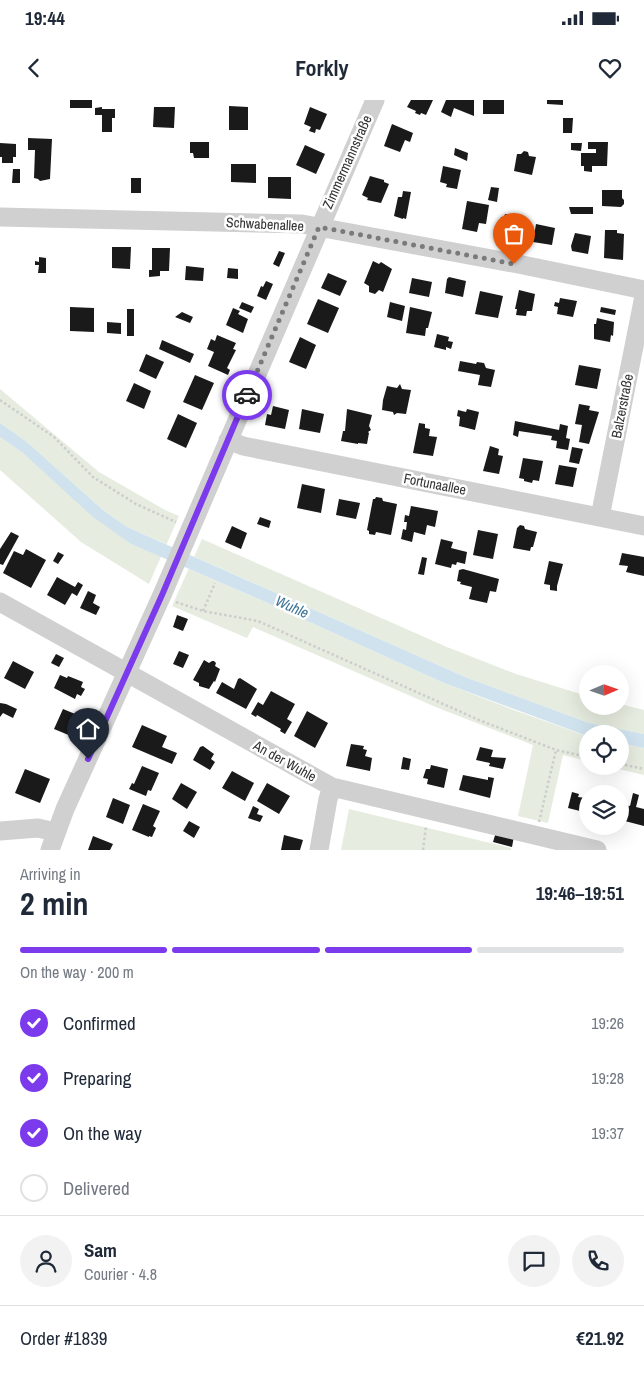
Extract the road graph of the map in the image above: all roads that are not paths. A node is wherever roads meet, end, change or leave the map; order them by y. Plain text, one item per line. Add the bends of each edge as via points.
1 (375, 100) edge
2 (0, 217) edge
3 (319, 227) junction
4 (644, 290) edge
5 (644, 296) edge
6 (228, 440) junction
7 (600, 517) junction
8 (644, 526) edge
9 (0, 602) edge
10 (127, 674) junction
11 (332, 787) junction
12 (0, 832) edge
13 (53, 841) edge
14 (533, 842) edge
15 (319, 850) edge
16 (597, 850) edge

1 - 3 street, Zimmermannstraße
2 - 3 street, Schwabenallee
3 - 4 street, Schwabenallee
3 - 6 street, Zimmermannstraße
5 - 7 street, Balzerstraße
6 - 7 street, Fortunaallee via 244,446
6 - 10 street, Zimmermannstraße via 183,528 169,592
7 - 8 street, Fortunaallee
9 - 10 street, An der Wuhle
10 - 11 street, An der Wuhle
10 - 13 street, Zimmermannstraße
11 - 14 street, An der Wuhle via 428,810
11 - 15 street
12 - 13 street via 38,828
14 - 16 street, An der Wuhle

